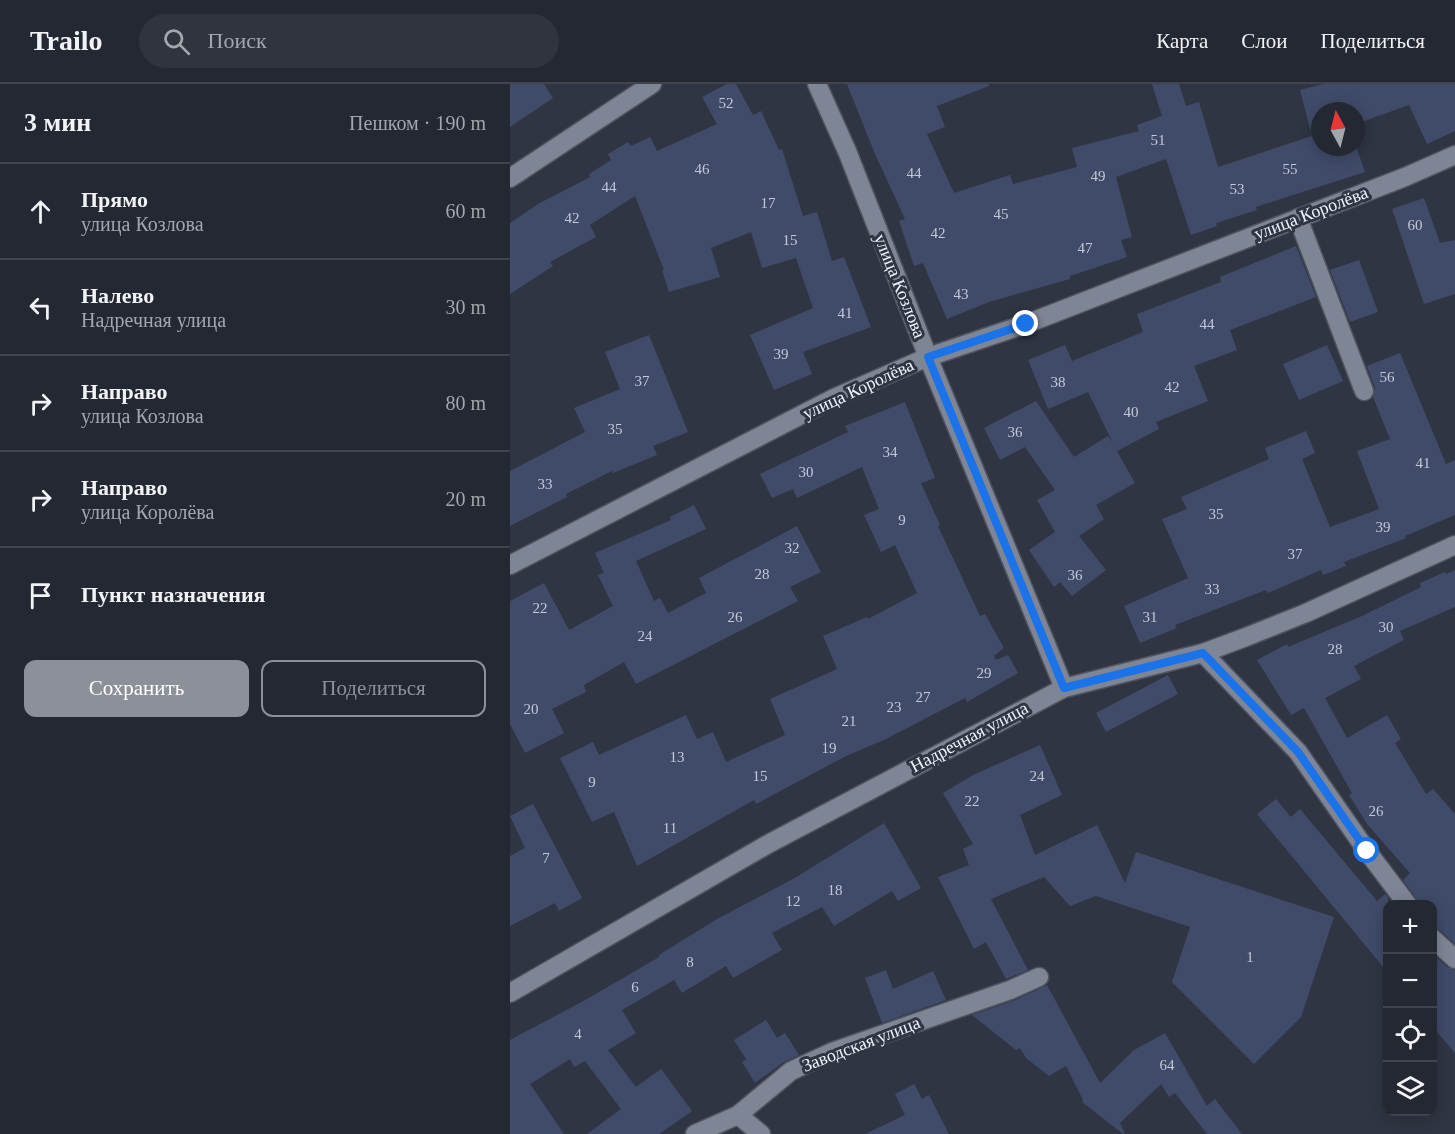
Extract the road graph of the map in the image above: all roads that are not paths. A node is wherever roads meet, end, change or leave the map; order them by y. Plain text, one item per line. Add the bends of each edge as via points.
1 (652, 84) edge
2 (817, 84) edge
3 (1455, 155) edge
4 (510, 178) edge
5 (1298, 218) junction
6 (928, 357) junction
7 (1364, 391) dead end
8 (1455, 545) edge
9 (510, 565) edge
10 (1203, 653) junction
11 (1064, 688) junction
12 (1404, 900) edge
13 (1437, 942) edge
14 (1455, 958) edge
15 (1039, 977) dead end
16 (510, 993) edge
17 (738, 1115) junction
18 (695, 1134) edge
19 (761, 1134) edge

1 - 4 street
2 - 6 street, улица Козлова
3 - 5 street, улица Королёва
5 - 6 street, улица Королёва via 1026,324
5 - 7 street
6 - 9 street, улица Королёва via 834,398
6 - 11 street, улица Козлова
8 - 10 street, Надречная улица via 1306,613
10 - 11 street, Надречная улица
10 - 12 street via 1298,752
11 - 16 street, Надречная улица via 770,843
13 - 14 street
15 - 17 street, Заводская улица via 791,1071
17 - 18 street, Заводская улица
17 - 19 street

